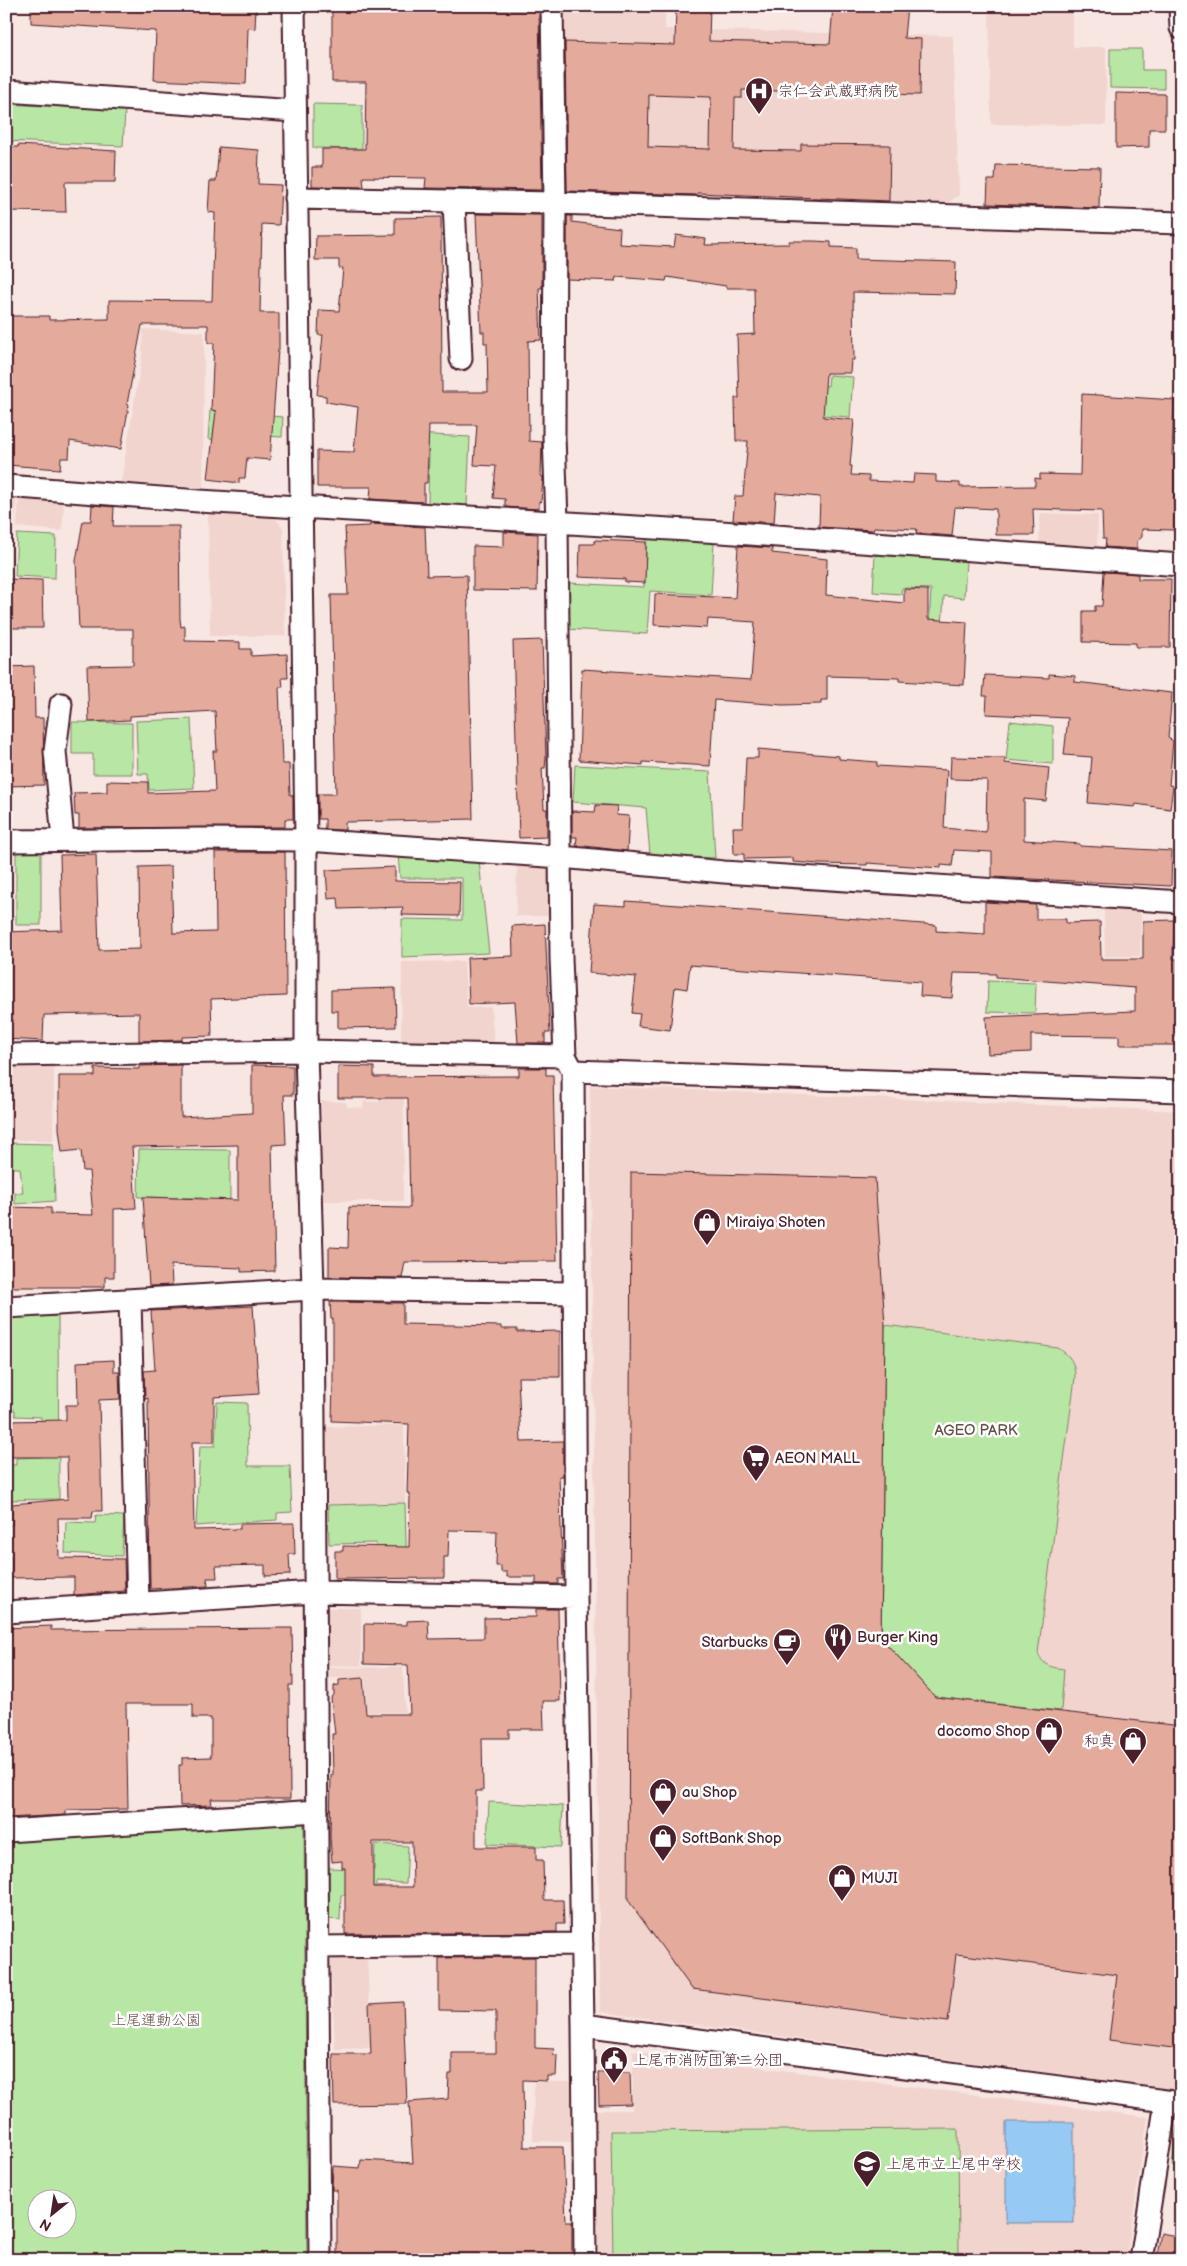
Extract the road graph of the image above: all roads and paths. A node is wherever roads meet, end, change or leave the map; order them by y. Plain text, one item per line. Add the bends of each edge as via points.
1 (294, 6) edge
2 (552, 6) edge
3 (1180, 6) edge
4 (1181, 28) edge
5 (6, 91) edge
6 (295, 111) junction
7 (296, 198) junction
8 (454, 202) junction
9 (555, 203) junction
10 (1181, 223) edge
11 (461, 359) dead end
12 (6, 486) edge
13 (301, 506) junction
14 (557, 521) junction
15 (1181, 565) edge
16 (61, 704) dead end
17 (63, 840) junction
18 (306, 840) junction
19 (6, 841) edge
20 (561, 857) junction
21 (1181, 902) edge
22 (306, 1051) junction
23 (6, 1055) edge
24 (569, 1063) junction
25 (1181, 1091) edge
26 (313, 1289) junction
27 (574, 1293) junction
28 (130, 1300) junction
29 (6, 1307) edge
30 (314, 1592) junction
31 (576, 1598) junction
32 (138, 1604) junction
33 (6, 1612) edge
34 (317, 1811) junction
35 (6, 1831) edge
36 (582, 1944) junction
37 (319, 1947) junction
38 (584, 2025) junction
39 (1173, 2103) edge
40 (320, 2260) edge
41 (585, 2260) edge
42 (1141, 2260) edge

1 - 6 street
2 - 9 street
3 - 4 street
5 - 6 street
6 - 7 street
7 - 8 street
7 - 13 street
8 - 9 street
8 - 11 street
9 - 10 street
9 - 14 street
12 - 13 street
13 - 14 street
13 - 18 street
14 - 15 street
14 - 20 street
16 - 17 street via 55,751
17 - 18 street
17 - 19 street
18 - 20 street
18 - 22 street
20 - 21 street via 724,872
20 - 24 street
22 - 23 street
22 - 24 street
22 - 26 street
24 - 25 street
24 - 27 street
26 - 27 street
26 - 28 street
26 - 30 street
27 - 31 street
28 - 29 street
28 - 32 street
30 - 31 street
30 - 32 street
30 - 34 street
31 - 36 street
32 - 33 street
34 - 35 street
34 - 37 street
36 - 37 street
36 - 38 street
37 - 40 street
38 - 39 street
38 - 41 street
39 - 42 street

